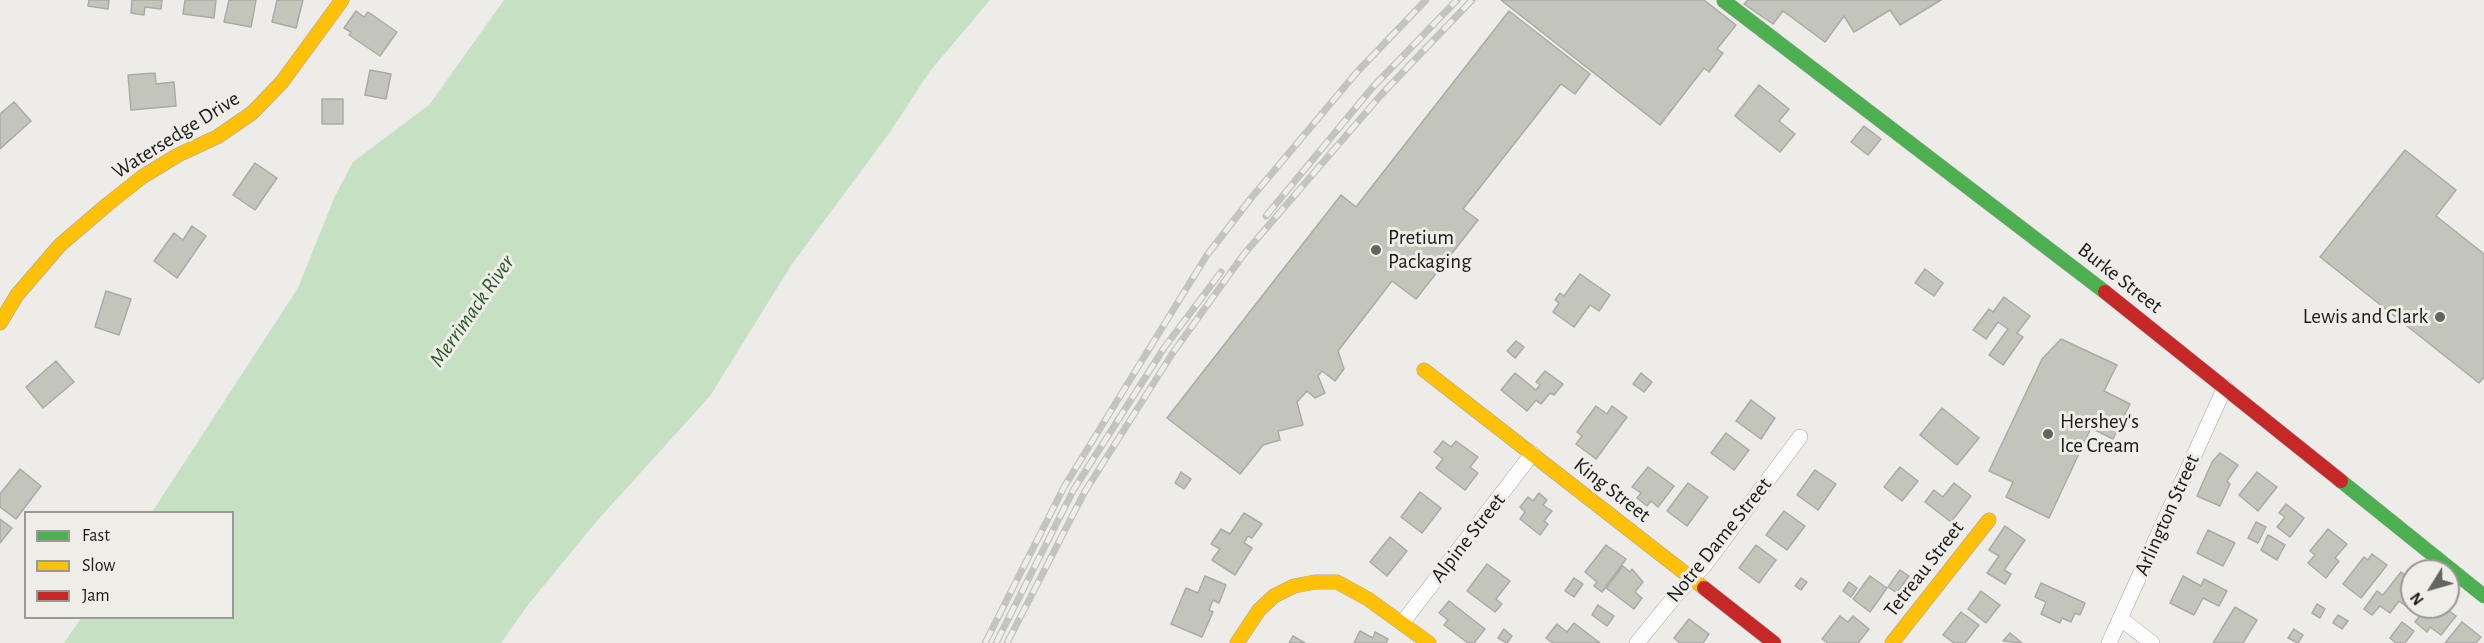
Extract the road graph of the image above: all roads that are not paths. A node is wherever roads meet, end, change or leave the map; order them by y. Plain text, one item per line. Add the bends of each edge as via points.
1 (342, 0) edge
2 (1724, 1) edge
3 (0, 323) edge
4 (1424, 370) dead end
5 (2225, 387) junction
6 (1800, 437) dead end
7 (1532, 454) junction
8 (1989, 520) dead end
9 (1691, 579) junction
10 (2484, 596) edge
11 (2120, 618) junction
12 (1403, 622) junction
13 (1237, 643) edge
14 (1429, 643) edge
15 (1637, 643) edge
16 (1774, 643) edge
17 (1892, 643) edge
18 (2109, 643) edge
19 (2152, 643) edge

1 - 3 street, Watersedge Drive via 282,82 252,113 217,137 142,177 108,204 60,245 17,295
2 - 5 street, Burke Street
4 - 7 street, King Street
5 - 10 street, Burke Street
5 - 11 street, Arlington Street
6 - 9 street, Notre Dame Street
7 - 9 street, King Street
7 - 12 street, Alpine Street
8 - 17 street, Tetreau Street
9 - 15 street, Notre Dame Street
9 - 16 street, King Street
11 - 18 street, Arlington Street
11 - 19 street
12 - 13 street via 1337,582 1294,586 1258,610
12 - 14 street

